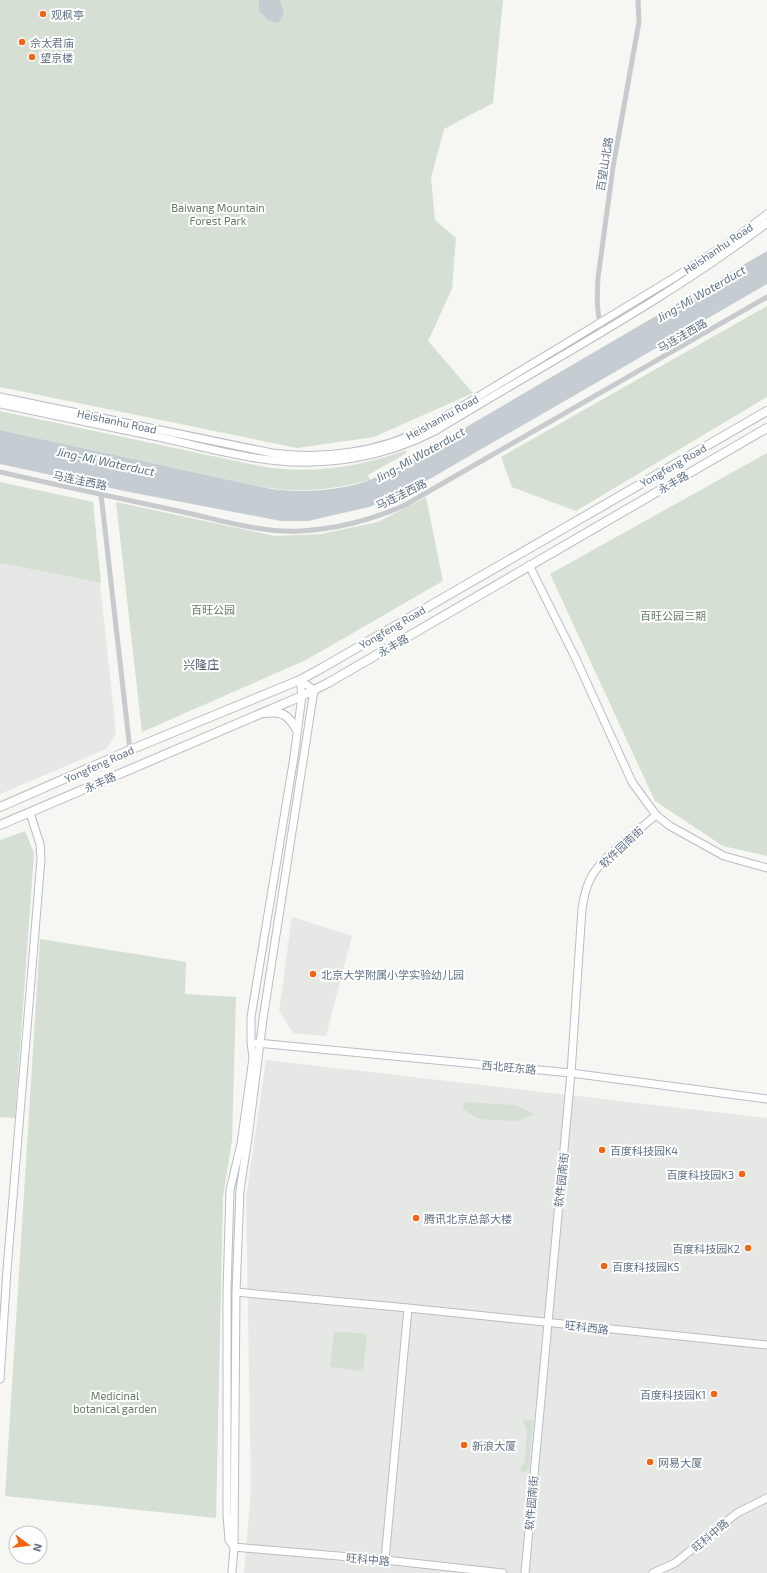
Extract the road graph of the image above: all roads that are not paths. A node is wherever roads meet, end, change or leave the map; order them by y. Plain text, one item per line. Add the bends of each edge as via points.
1 (638, 0) edge
2 (767, 214) edge
3 (767, 223) edge
4 (767, 298) edge
5 (600, 323) junction
6 (603, 332) junction
7 (0, 397) edge
8 (0, 404) edge
9 (767, 413) edge
10 (749, 421) junction
11 (767, 428) edge
12 (756, 434) junction
13 (0, 472) edge
14 (101, 494) junction
15 (529, 565) junction
16 (300, 680) junction
17 (314, 690) junction
18 (302, 696) junction
19 (258, 713) junction
20 (297, 730) junction
21 (130, 750) junction
22 (0, 807) edge
23 (30, 813) junction
24 (656, 815) junction
25 (0, 825) edge
26 (767, 868) edge
27 (251, 1042) junction
28 (260, 1044) junction
29 (571, 1073) junction
30 (767, 1099) edge
31 (4, 1270) edge
32 (236, 1292) junction
33 (408, 1308) junction
34 (547, 1322) junction
35 (767, 1345) edge
36 (0, 1379) edge
37 (767, 1498) edge
38 (234, 1547) junction
39 (385, 1560) junction
40 (232, 1573) edge
41 (502, 1573) edge
42 (525, 1573) edge
43 (653, 1573) edge

1 - 5 street, 百望山北路 via 639,22 613,167 598,278
2 - 5 street, Heishanhu Road via 710,255
3 - 6 street, Heishanhu Road via 717,259
4 - 14 street, 马连洼西路 via 405,505 370,519 323,529 276,531
5 - 6 street, 百望山北路
5 - 7 street, Heishanhu Road via 420,431 388,444 337,454 303,456 256,451
6 - 8 street, Heishanhu Road via 423,437 374,454 337,461 292,462 262,459
9 - 10 main road, Yongfeng Road
10 - 12 main road via 755,426
10 - 16 main road, Yongfeng Road
11 - 12 main road, 永丰路
12 - 15 main road, 永丰路
13 - 14 street, 马连洼西路
14 - 21 street
15 - 17 main road, 永丰路
15 - 24 street via 576,659 632,782
16 - 17 street
16 - 18 street
16 - 21 main road, Yongfeng Road
17 - 18 main road, 永丰路
17 - 28 street
18 - 19 main road, 永丰路
18 - 20 street
19 - 20 main road via 282,713 291,719
19 - 23 main road, 永丰路
20 - 27 street via 252,1017
21 - 22 main road, Yongfeng Road
23 - 25 main road, 永丰路
23 - 31 street via 40,844 41,859
24 - 26 street via 670,826 724,856
24 - 29 street, 软件园南街 via 604,862 593,874 585,892
27 - 28 street, 西北旺东路
27 - 38 street via 253,1058 241,1144 230,1190 227,1291 227,1516 229,1540
28 - 29 street, 西北旺东路
28 - 32 street via 240,1190
29 - 30 street, 西北旺东路
29 - 34 street, 软件园南街
31 - 36 street
32 - 33 street, 旺科西路
32 - 38 street
33 - 34 street, 旺科西路
33 - 39 street
34 - 35 street, 旺科西路
34 - 42 street, 软件园南街
37 - 43 street, 旺科中路 via 737,1513 675,1563
38 - 39 street, 旺科中路
38 - 40 street
39 - 41 street, 旺科中路

